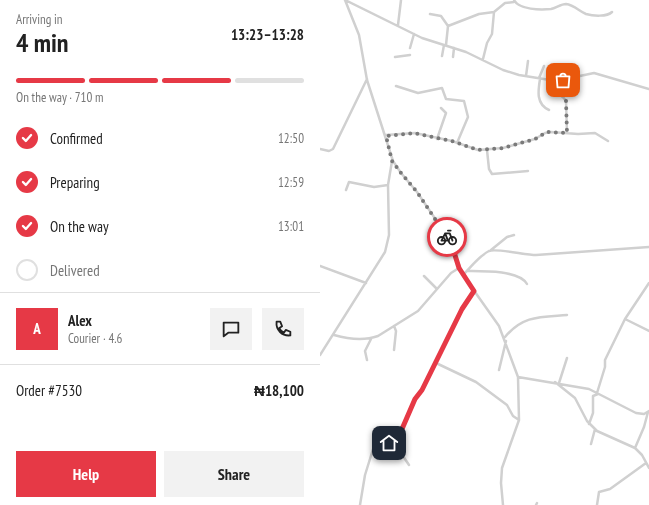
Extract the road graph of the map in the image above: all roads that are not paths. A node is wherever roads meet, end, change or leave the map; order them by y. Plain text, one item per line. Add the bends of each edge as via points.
1 (345, 0) edge
2 (401, 0) edge
3 (514, 1) edge
4 (505, 2) edge
5 (494, 12) junction
6 (612, 12) dead end
7 (430, 14) dead end
8 (398, 25) junction
9 (448, 26) junction
10 (414, 34) junction
11 (445, 45) junction
12 (410, 48) dead end
13 (454, 48) junction
14 (410, 55) dead end
15 (442, 56) dead end
16 (395, 57) dead end
17 (453, 58) dead end
18 (483, 59) junction
19 (528, 61) dead end
20 (544, 66) dead end
21 (526, 76) junction
22 (367, 79) junction
23 (540, 79) junction
24 (556, 81) junction
25 (396, 86) dead end
26 (649, 89) edge
27 (440, 108) dead end
28 (550, 110) dead end
29 (567, 133) junction
30 (386, 136) junction
31 (437, 139) junction
32 (608, 141) dead end
33 (457, 143) junction
34 (320, 149) edge
35 (486, 150) junction
36 (392, 161) junction
37 (528, 171) dead end
38 (388, 185) junction
39 (346, 190) dead end
40 (514, 235) dead end
41 (649, 247) edge
42 (490, 251) junction
43 (473, 265) junction
44 (320, 266) edge
45 (459, 268) junction
46 (466, 271) junction
47 (480, 271) junction
48 (463, 274) junction
49 (424, 276) dead end
50 (366, 283) junction
51 (649, 283) edge
52 (527, 284) dead end
53 (437, 289) junction
54 (474, 291) junction
55 (567, 315) dead end
56 (625, 319) junction
57 (394, 326) junction
58 (649, 331) edge
59 (334, 335) junction
60 (505, 337) junction
61 (371, 338) junction
62 (506, 341) junction
63 (394, 350) dead end
64 (320, 355) edge
65 (567, 358) dead end
66 (367, 360) dead end
67 (436, 363) junction
68 (499, 370) dead end
69 (518, 377) junction
70 (555, 382) junction
71 (559, 382) junction
72 (598, 393) junction
73 (649, 411) edge
74 (644, 414) junction
75 (519, 420) junction
76 (647, 420) junction
77 (590, 424) junction
78 (595, 429) junction
79 (393, 441) junction
80 (591, 444) dead end
81 (635, 448) junction
82 (646, 463) junction
83 (410, 465) dead end
84 (649, 468) edge
85 (361, 504) edge
86 (503, 505) edge
87 (597, 505) edge

1 - 8 street
1 - 22 street via 359,35
2 - 8 street
3 - 4 street
3 - 6 street via 525,8 552,9 564,4 587,14 606,16
4 - 5 street
5 - 9 street via 479,14
5 - 18 street via 492,34
7 - 9 street via 442,16
8 - 10 street
9 - 11 street
10 - 11 street
10 - 12 street
11 - 13 street
11 - 15 street
13 - 17 street
13 - 18 street
14 - 16 street
18 - 21 street via 507,71
19 - 21 street
20 - 23 street
21 - 23 street
22 - 30 street
22 - 34 street via 333,149
23 - 24 street
23 - 28 street via 540,100 544,107
24 - 26 street via 594,73
24 - 29 street via 559,92 566,101
25 - 33 street via 418,93 442,88 446,99 464,101 468,117
27 - 31 street via 446,113
29 - 32 street via 594,133
29 - 35 street via 547,132 531,140
30 - 31 street via 408,132
30 - 36 street
31 - 33 street
33 - 35 street via 474,150
35 - 37 street via 492,174
36 - 38 street
36 - 45 street via 449,239
38 - 39 street via 374,187 349,182
38 - 50 street via 387,244 385,252
40 - 42 street via 507,237
41 - 42 street via 536,255
42 - 43 street
43 - 46 street
43 - 47 street
44 - 50 street
45 - 48 street
45 - 53 street
46 - 47 street
46 - 48 street
47 - 52 street via 508,274 524,279
48 - 54 street
49 - 53 street
50 - 59 street
51 - 56 street
53 - 57 street via 418,311
54 - 60 street via 500,326
54 - 67 street via 462,309
55 - 60 street via 522,321
56 - 58 street
56 - 72 street via 605,360
57 - 61 street
57 - 63 street
59 - 61 street
59 - 64 street
60 - 62 street
61 - 66 street via 365,350
62 - 68 street
62 - 69 street
65 - 71 street
67 - 75 street via 476,382 506,405
67 - 79 street via 415,399 402,429
69 - 70 street
69 - 75 street
70 - 71 street
70 - 77 street via 575,398
71 - 72 street
72 - 74 street
72 - 77 street via 593,396 594,412
73 - 74 street
73 - 76 street
74 - 76 street
75 - 86 street via 502,468
76 - 81 street
77 - 78 street
78 - 80 street
78 - 81 street
79 - 83 street
79 - 85 street via 377,444 373,448 365,475
81 - 82 street via 642,454
82 - 84 street
82 - 87 street via 610,490 599,492

